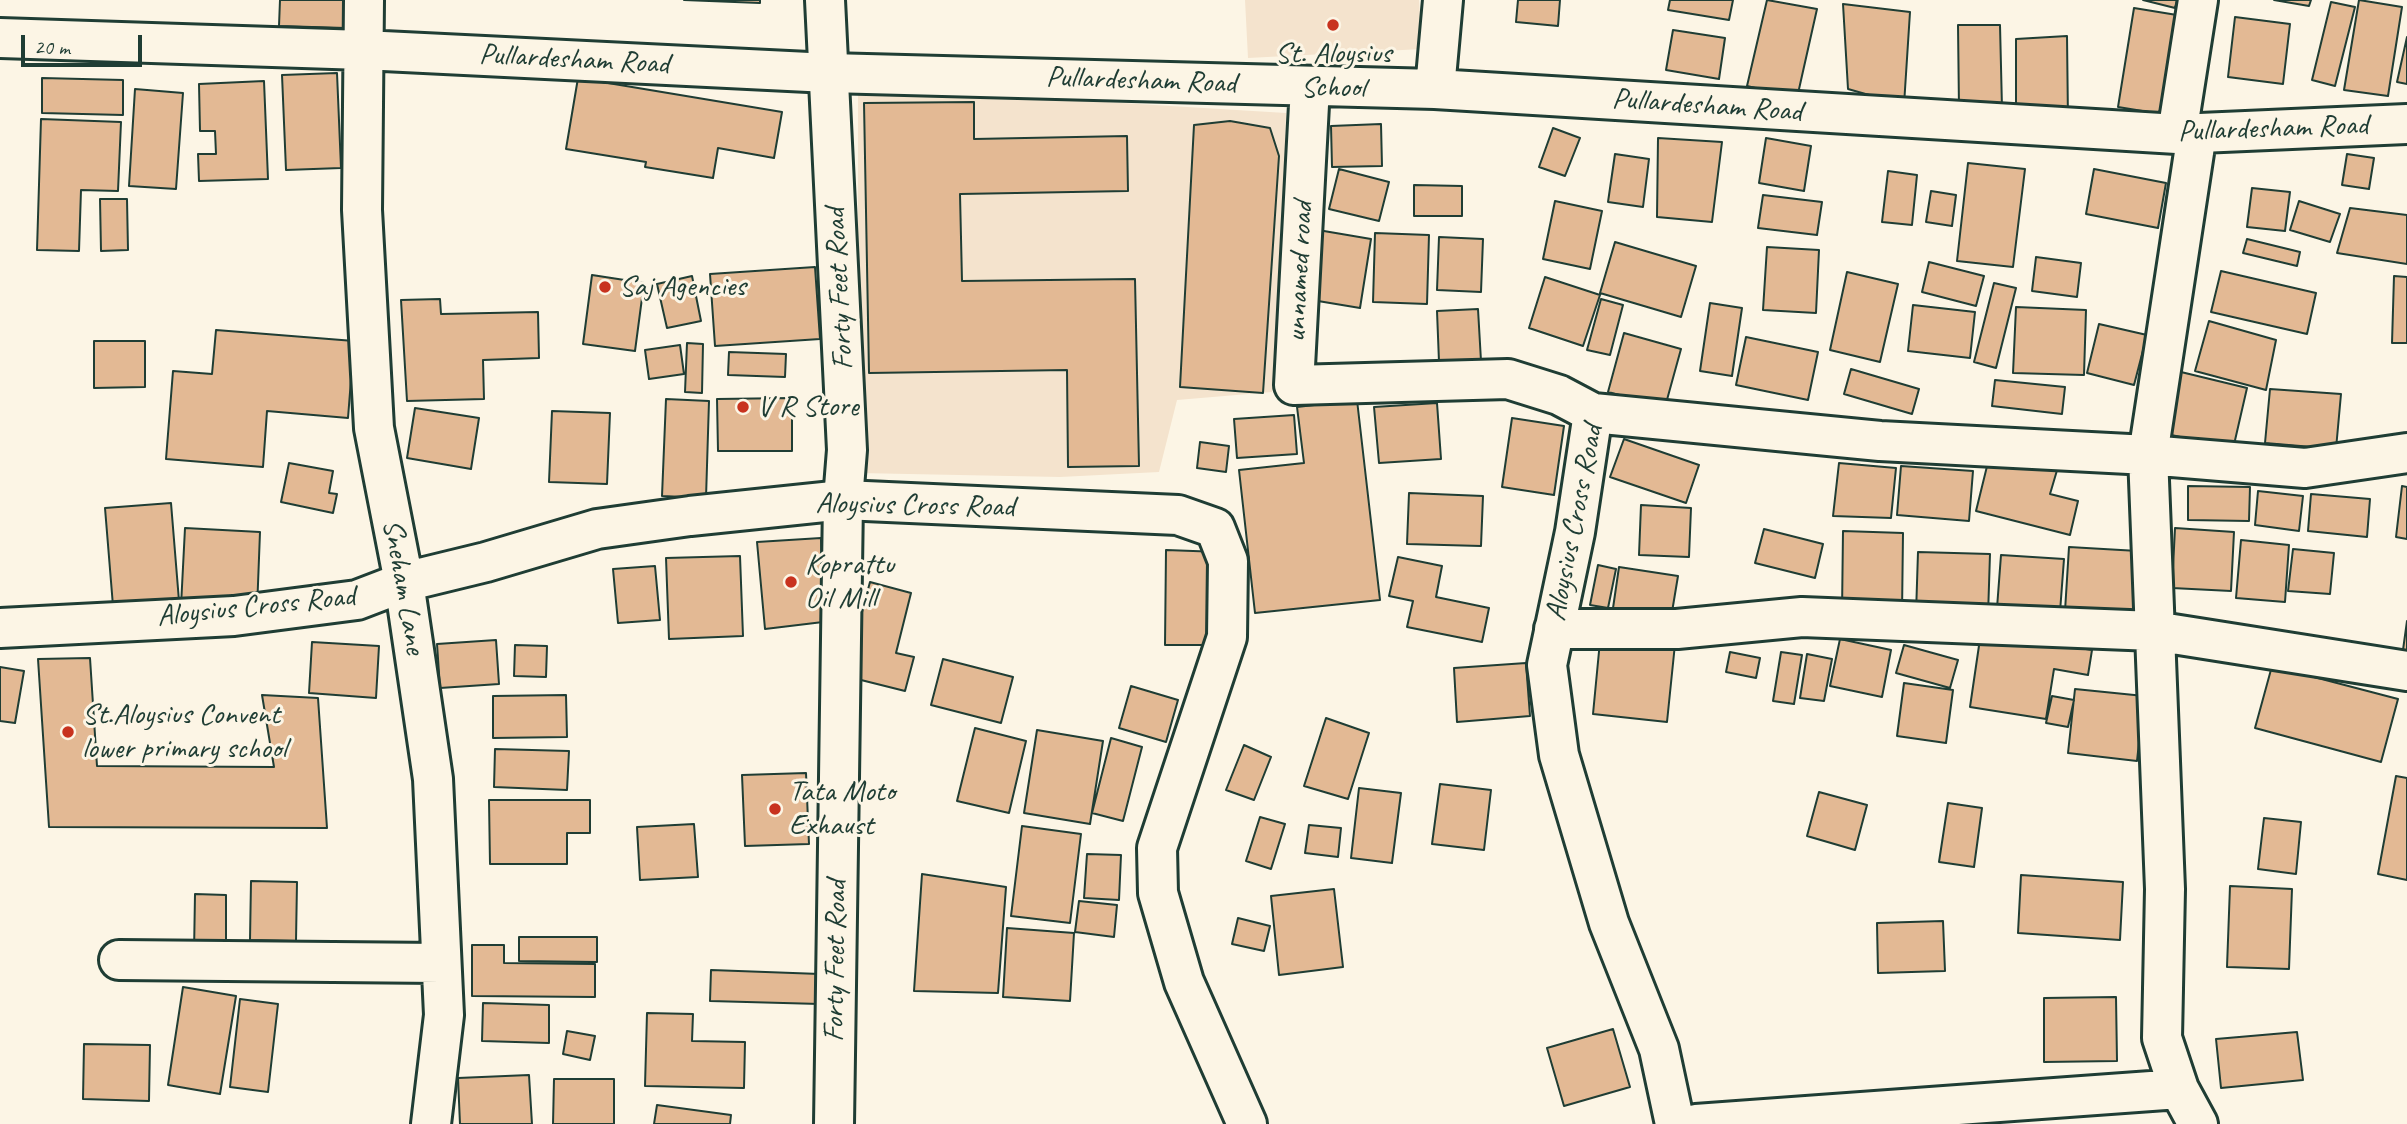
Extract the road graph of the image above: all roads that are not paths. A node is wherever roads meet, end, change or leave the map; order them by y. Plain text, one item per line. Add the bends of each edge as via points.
1 (364, 0) edge
2 (825, 0) edge
3 (1443, 0) edge
4 (2198, 0) edge
5 (0, 38) edge
6 (363, 50) junction
7 (829, 73) junction
8 (1310, 86) junction
9 (1436, 89) junction
10 (2407, 124) edge
11 (2187, 133) junction
12 (1593, 413) junction
13 (2407, 453) edge
14 (2148, 455) junction
15 (843, 500) junction
16 (404, 582) junction
17 (0, 628) edge
18 (1554, 629) junction
19 (2154, 631) junction
20 (2407, 671) edge
21 (119, 960) dead end
22 (440, 963) junction
23 (2179, 1089) junction
24 (431, 1124) edge
25 (834, 1124) edge
26 (1247, 1124) edge
27 (1675, 1124) edge
28 (1696, 1124) edge
29 (2198, 1124) edge

1 - 6 street, Sneham Lane
2 - 7 street, Forty Feet Road
3 - 9 street
4 - 11 street
5 - 6 street, Pullardesham Road
6 - 7 street, Pullardesham Road
6 - 16 street, Sneham Lane via 362,210 374,428
7 - 8 street, Pullardesham Road
7 - 15 street, Forty Feet Road via 848,450
8 - 9 street, Pullardesham Road
8 - 12 street, unnamed road via 1294,385 1508,379 1559,395
9 - 11 street, Pullardesham Road
10 - 11 street, Pullardesham Road
11 - 14 street
12 - 14 street, Aloysius Cross Road via 1880,441
12 - 18 street, Aloysius Cross Road
13 - 14 street, Aloysius Cross Road via 2305,468
14 - 19 street
15 - 16 street, Aloysius Cross Road via 597,529
15 - 25 street, Forty Feet Road
15 - 26 street, Aloysius Cross Road via 1178,515 1214,528 1228,561 1227,637 1157,848 1158,893 1184,982
16 - 17 street, Aloysius Cross Road via 357,600 234,616
16 - 22 street, Sneham Lane via 433,779
18 - 19 street via 1677,629 1801,617
18 - 27 street, Aloysius Cross Road via 1547,665 1559,755 1609,923 1659,1049
19 - 20 street
19 - 23 street via 2165,889 2162,1038
21 - 22 street
22 - 24 street, Sneham Lane via 444,1015
23 - 28 street
23 - 29 street

